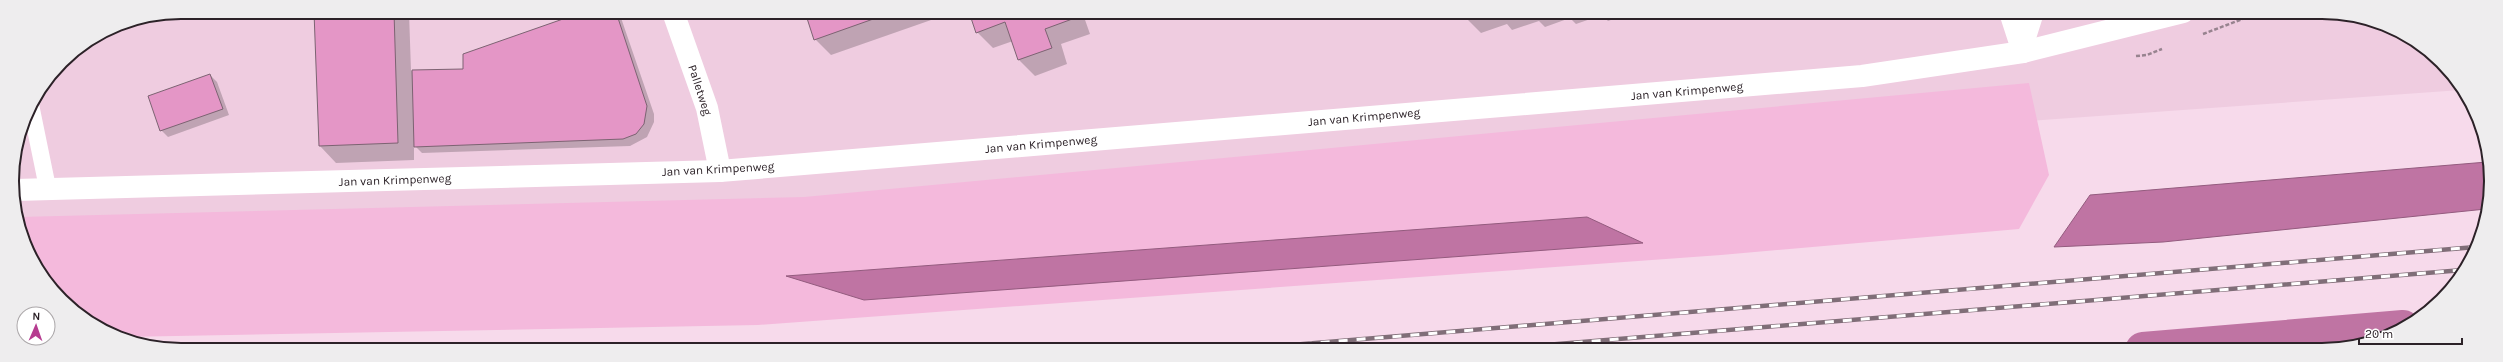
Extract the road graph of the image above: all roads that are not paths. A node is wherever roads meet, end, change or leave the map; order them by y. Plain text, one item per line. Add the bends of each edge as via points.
1 (675, 19) edge
2 (2012, 19) edge
3 (2033, 19) edge
4 (2155, 19) edge
5 (2023, 52) junction
6 (33, 116) edge
7 (720, 171) junction
8 (19, 190) edge
9 (48, 190) junction

1 - 7 street, Palletweg via 707,108
2 - 5 street
3 - 5 lane
4 - 5 street, Jan van Krimpenweg
5 - 7 street, Jan van Krimpenweg via 1862,76
6 - 9 lane
7 - 9 street, Jan van Krimpenweg
8 - 9 street, Jan van Krimpenweg

